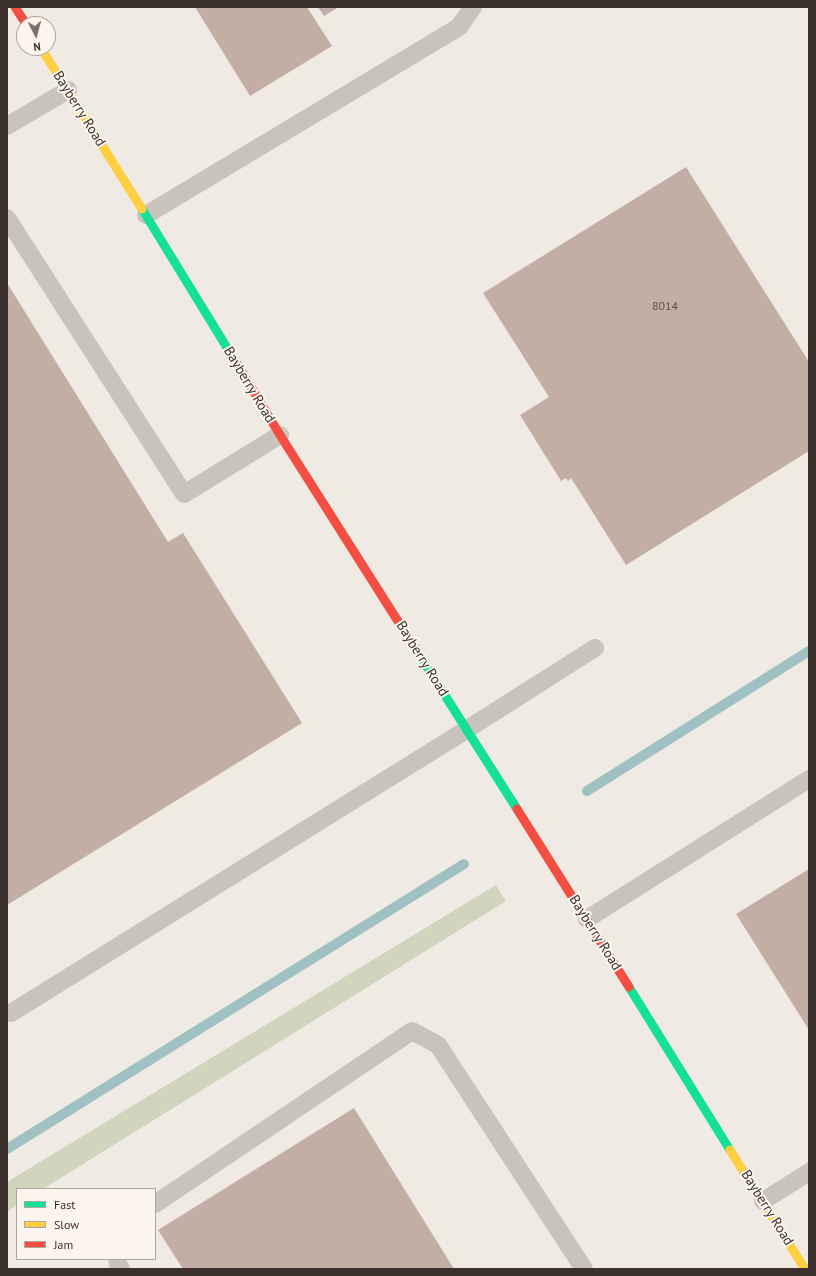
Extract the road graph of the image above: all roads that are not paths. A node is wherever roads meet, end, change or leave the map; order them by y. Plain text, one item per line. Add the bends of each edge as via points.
1 (15, 7) edge
2 (473, 7) edge
3 (21, 16) edge
4 (46, 56) edge
5 (68, 90) junction
6 (7, 126) edge
7 (146, 215) junction
8 (7, 218) edge
9 (280, 435) junction
10 (595, 648) dead end
11 (466, 730) junction
12 (809, 779) edge
13 (587, 920) junction
14 (11, 1013) dead end
15 (809, 1172) edge
16 (763, 1201) junction
17 (156, 1203) edge
18 (584, 1269) edge
19 (805, 1269) edge

1 - 3 street
2 - 7 lane via 459,27
4 - 5 street, Bayberry Road
5 - 6 lane
5 - 7 street, Bayberry Road
7 - 9 street, Bayberry Road
8 - 9 lane via 184,494
9 - 11 street, Bayberry Road
10 - 11 lane
11 - 13 street, Bayberry Road
11 - 14 lane
12 - 13 lane
13 - 16 street, Bayberry Road
15 - 16 lane
16 - 19 street, Bayberry Road
17 - 18 lane via 412,1031 438,1045

